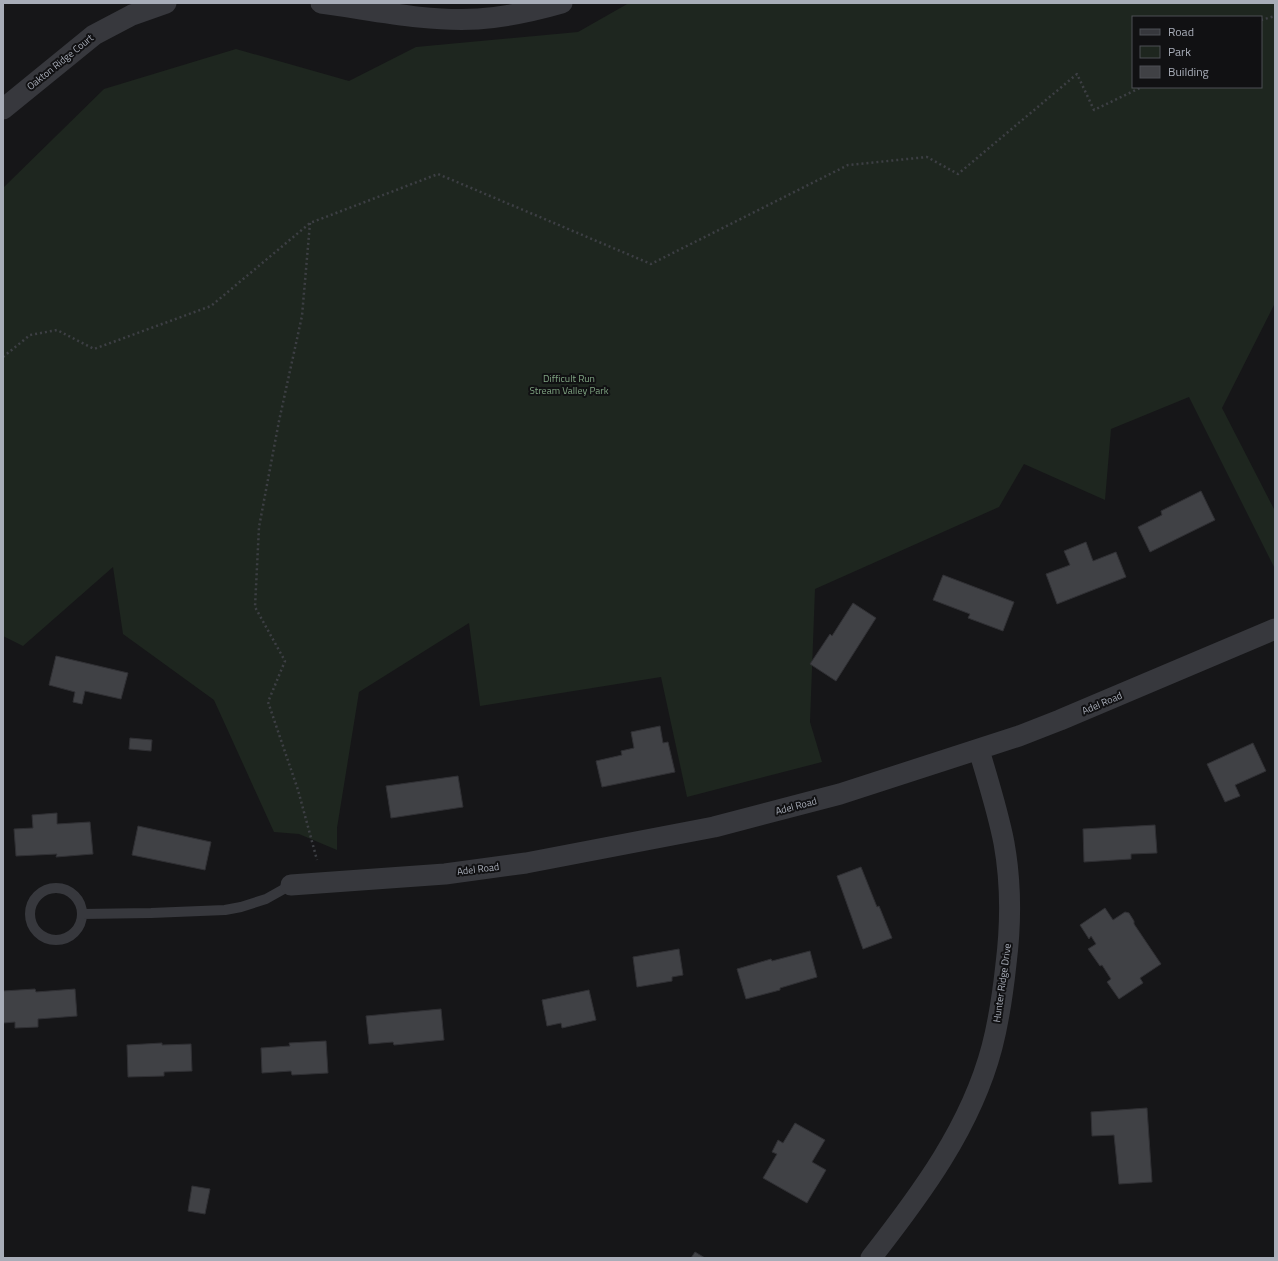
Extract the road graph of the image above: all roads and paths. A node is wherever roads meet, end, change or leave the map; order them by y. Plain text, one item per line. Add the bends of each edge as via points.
1 (166, 3) edge
2 (321, 3) edge
3 (562, 3) edge
4 (1275, 16) edge
5 (1262, 20) edge
6 (1140, 88) edge
7 (3, 109) edge
8 (310, 223) junction
9 (3, 356) edge
10 (1275, 629) edge
11 (979, 750) junction
12 (324, 883) junction
13 (291, 885) joint
14 (82, 914) junction
15 (880, 1255) edge

1 - 7 street, Oakton Ridge Court via 132,15 94,35
2 - 3 street via 424,18 478,19 525,13
4 - 5 path
6 - 8 path via 1094,110 1076,74 958,174 927,157 848,165 651,264 438,174
8 - 9 path via 211,306 94,349 57,330 30,335
8 - 12 path via 302,316 259,527 255,607 285,661 268,702 298,790
10 - 11 street, Adel Road via 1060,720
11 - 12 street, Adel Road via 840,794 714,827 526,863 445,874
11 - 15 street, Hunter Ridge Drive via 1004,844 1009,887 1008,943 1002,1000 992,1048 977,1092 952,1143
12 - 13 street, Adel Road
13 - 14 lane via 266,899 226,910
14 - 14 lane via 79,902 70,893 58,888 45,890 35,898 30,909 34,928 51,940 64,940 74,933 81,923

